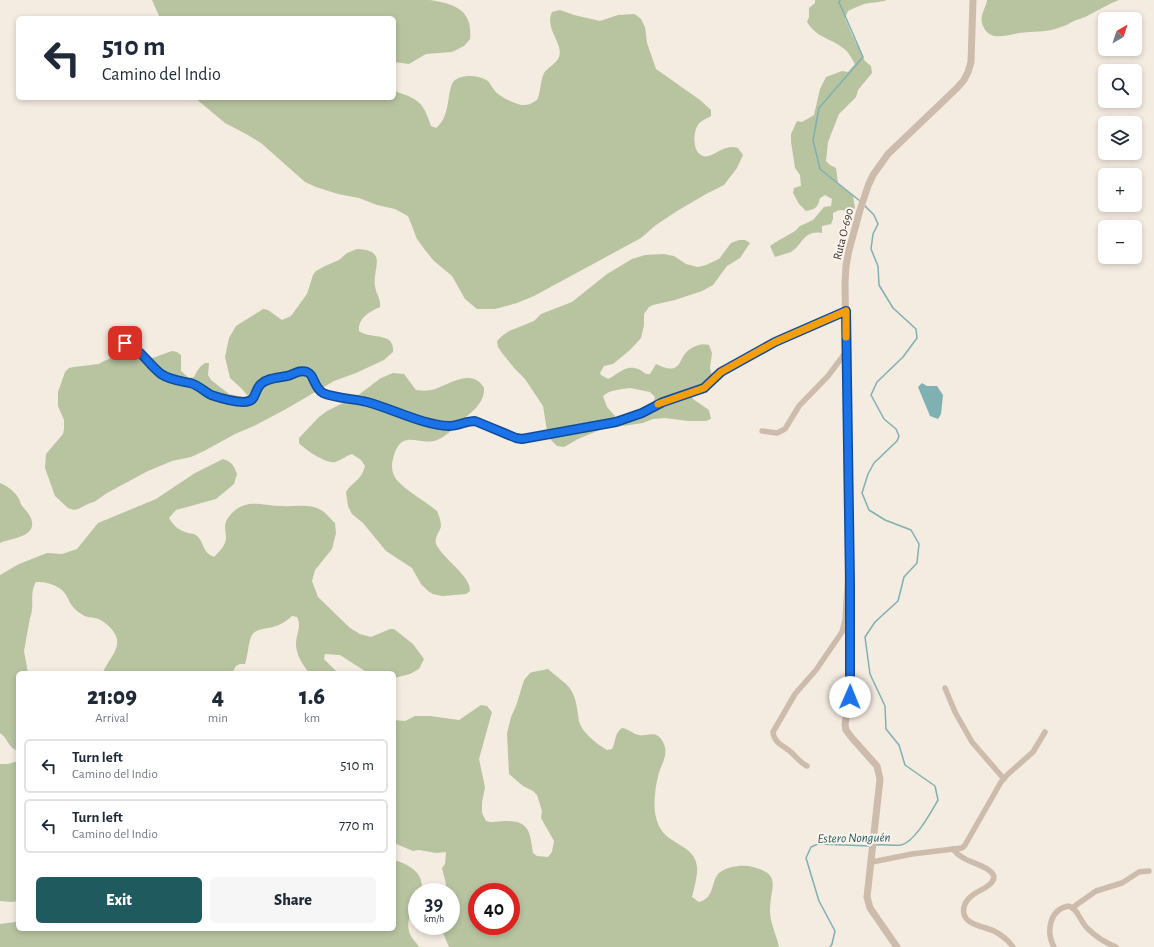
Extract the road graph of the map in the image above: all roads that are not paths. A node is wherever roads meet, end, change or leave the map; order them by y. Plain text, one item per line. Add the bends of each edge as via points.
1 (973, 0) edge
2 (846, 311) junction
3 (125, 343) dead end
4 (846, 352) junction
5 (762, 431) dead end
6 (850, 564) junction
7 (945, 688) dead end
8 (1045, 732) dead end
9 (807, 766) dead end
10 (1004, 779) junction
11 (953, 850) junction
12 (872, 862) junction
13 (1149, 871) dead end
14 (1072, 908) junction
15 (897, 947) edge
16 (1013, 947) edge
17 (1054, 947) edge
18 (1116, 947) edge

1 - 2 street, Ruta O-690 via 971,62 964,80 888,154 873,175 864,197 847,261
2 - 3 street via 775,342 721,372 704,388 663,402 642,413 616,422 527,439 516,438 475,421 455,426 438,425 366,402 324,393 317,388 307,372 297,372 262,383 250,401 235,402 211,394 191,383 166,377 136,348
2 - 4 street, Ruta O-690
4 - 5 street via 828,376 799,406 785,429 777,433
4 - 6 street, Ruta O-690
6 - 9 street via 846,577 846,613 842,632 816,670 795,694 773,732 774,739
6 - 12 street, Ruta O-690 via 850,697 845,725 846,730 879,771
7 - 10 street via 972,742
8 - 10 street via 1033,752
10 - 11 street via 965,845
11 - 12 street via 919,853
11 - 16 street via 961,858 987,869 994,876 992,883 967,901 965,916 972,923 999,934
12 - 15 street, Ruta O-690 via 868,902
13 - 14 street via 1139,872 1122,883 1096,891
14 - 17 street via 1062,908 1053,917 1050,931
14 - 18 street via 1090,932

